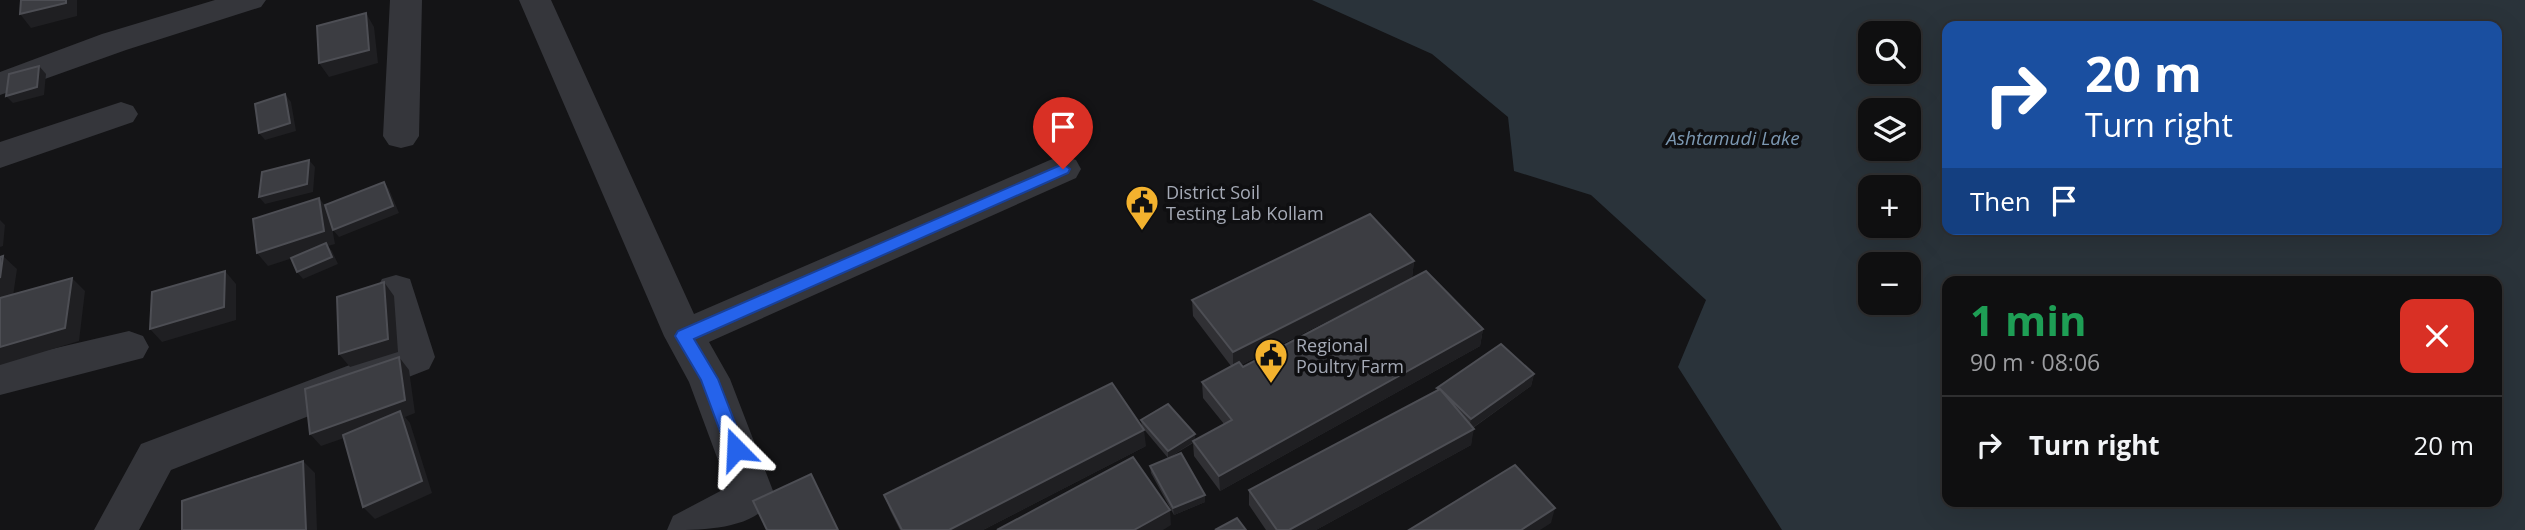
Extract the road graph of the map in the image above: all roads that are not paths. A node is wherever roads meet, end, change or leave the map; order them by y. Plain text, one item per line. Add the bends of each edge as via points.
1 (250, 0) edge
2 (406, 0) edge
3 (535, 0) edge
4 (0, 84) edge
5 (121, 114) dead end
6 (401, 136) dead end
7 (0, 155) edge
8 (1063, 169) dead end
9 (397, 290) dead end
10 (684, 336) junction
11 (129, 347) dead end
12 (0, 377) edge
13 (116, 530) edge
14 (690, 530) edge

1 - 4 street via 114,42
2 - 6 street
3 - 10 street
5 - 7 street
8 - 10 street
9 - 13 street via 415,357 156,457
10 - 14 street via 709,379 753,496
11 - 12 street

